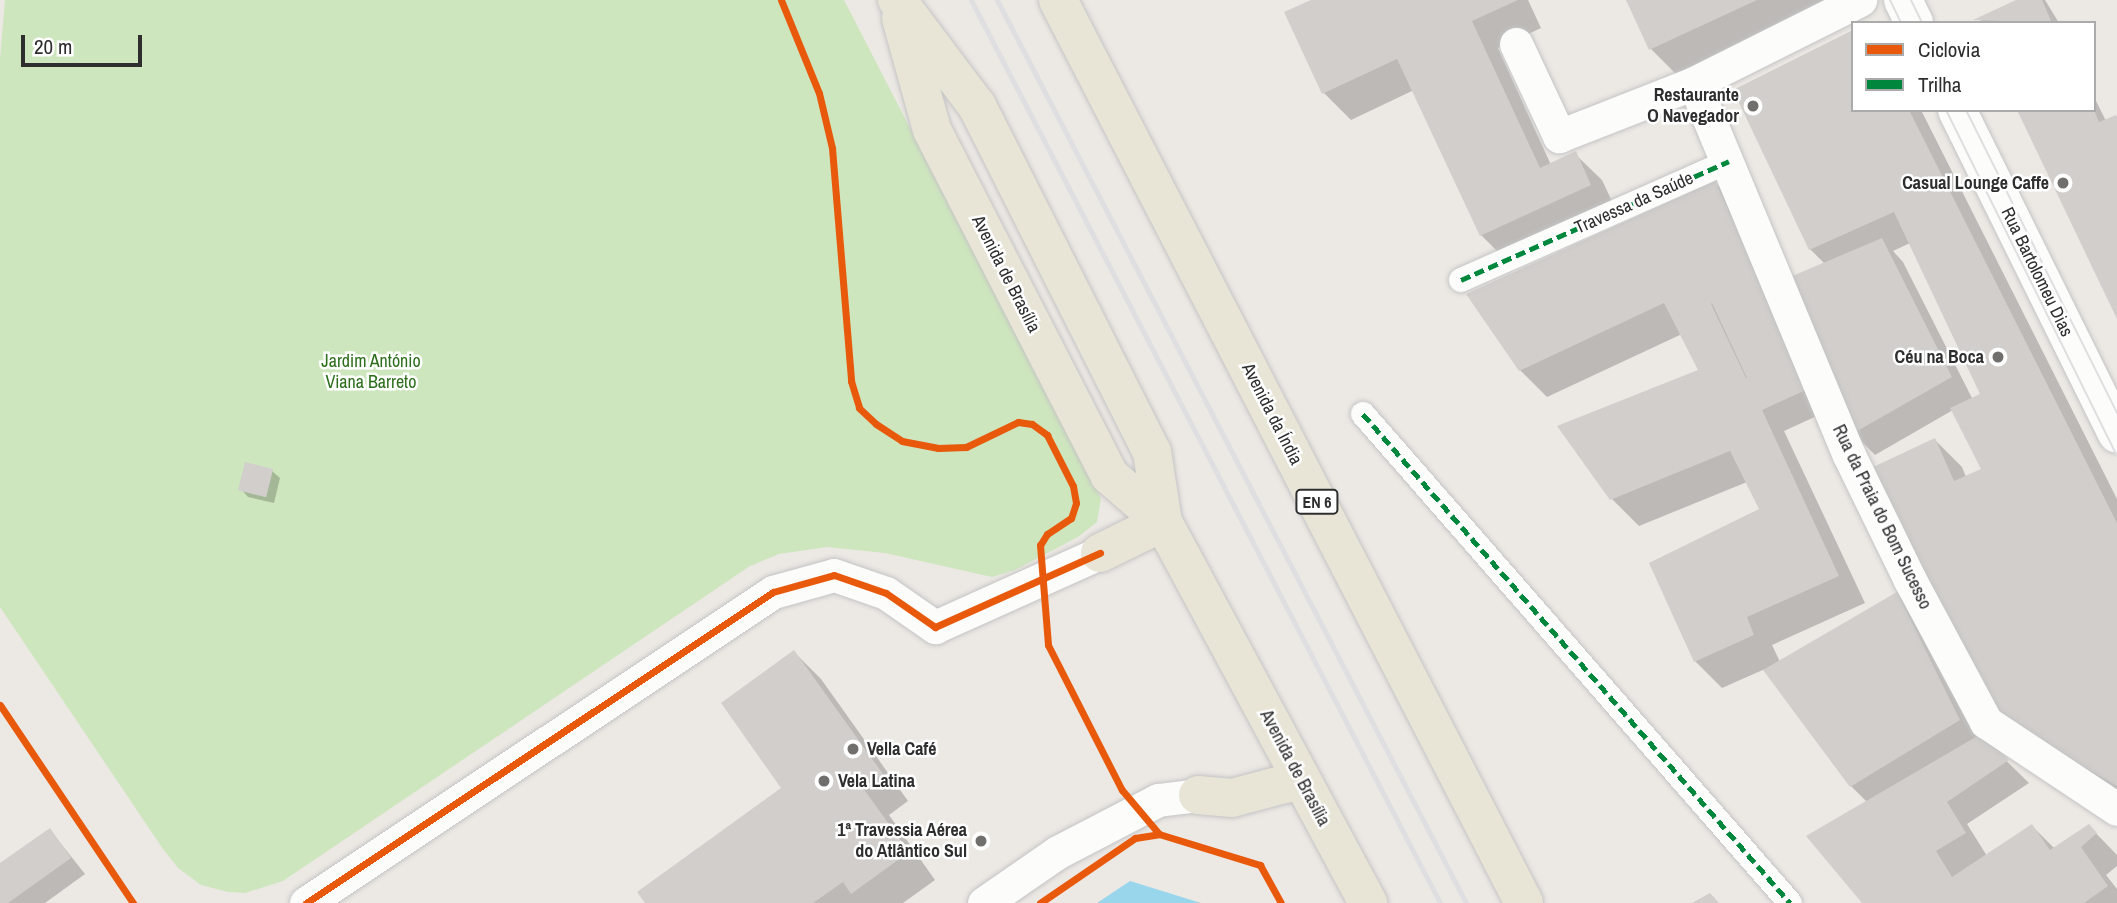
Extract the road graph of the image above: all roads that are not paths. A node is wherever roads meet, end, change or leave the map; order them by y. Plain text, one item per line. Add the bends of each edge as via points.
1 (896, 0) edge
2 (1058, 0) edge
3 (1860, 0) edge
4 (1903, 0) edge
5 (1913, 21) edge
6 (1516, 44) dead end
7 (1693, 83) junction
8 (1958, 112) edge
9 (1728, 162) junction
10 (1461, 280) dead end
11 (1363, 414) dead end
12 (2117, 434) edge
13 (1163, 522) junction
14 (1100, 553) joint
15 (1300, 780) junction
16 (1198, 795) joint
17 (2117, 809) edge
18 (306, 903) edge
19 (984, 903) edge
20 (1368, 903) edge
21 (1524, 903) edge
22 (1790, 903) edge

1 - 13 main road, Avenida de Brasília via 977,106 1152,452
1 - 13 main road, Avenida de Brasília via 932,130 1109,475
2 - 21 main road, Avenida da Índia / EN 6
3 - 7 street
4 - 5 street
6 - 7 street via 1559,135
7 - 9 street
8 - 12 street, Rua Bartolomeu Dias
9 - 10 street, Travessa da Saúde
9 - 17 street, Rua da Praia do Bom Sucesso via 1849,455 1986,722
11 - 22 street
13 - 14 main road
13 - 15 main road, Avenida de Brasília
14 - 18 street via 935,627 886,593 834,575 773,593
15 - 16 main road via 1232,798
15 - 20 main road, Avenida de Brasília
16 - 19 street via 1158,800 1058,852

